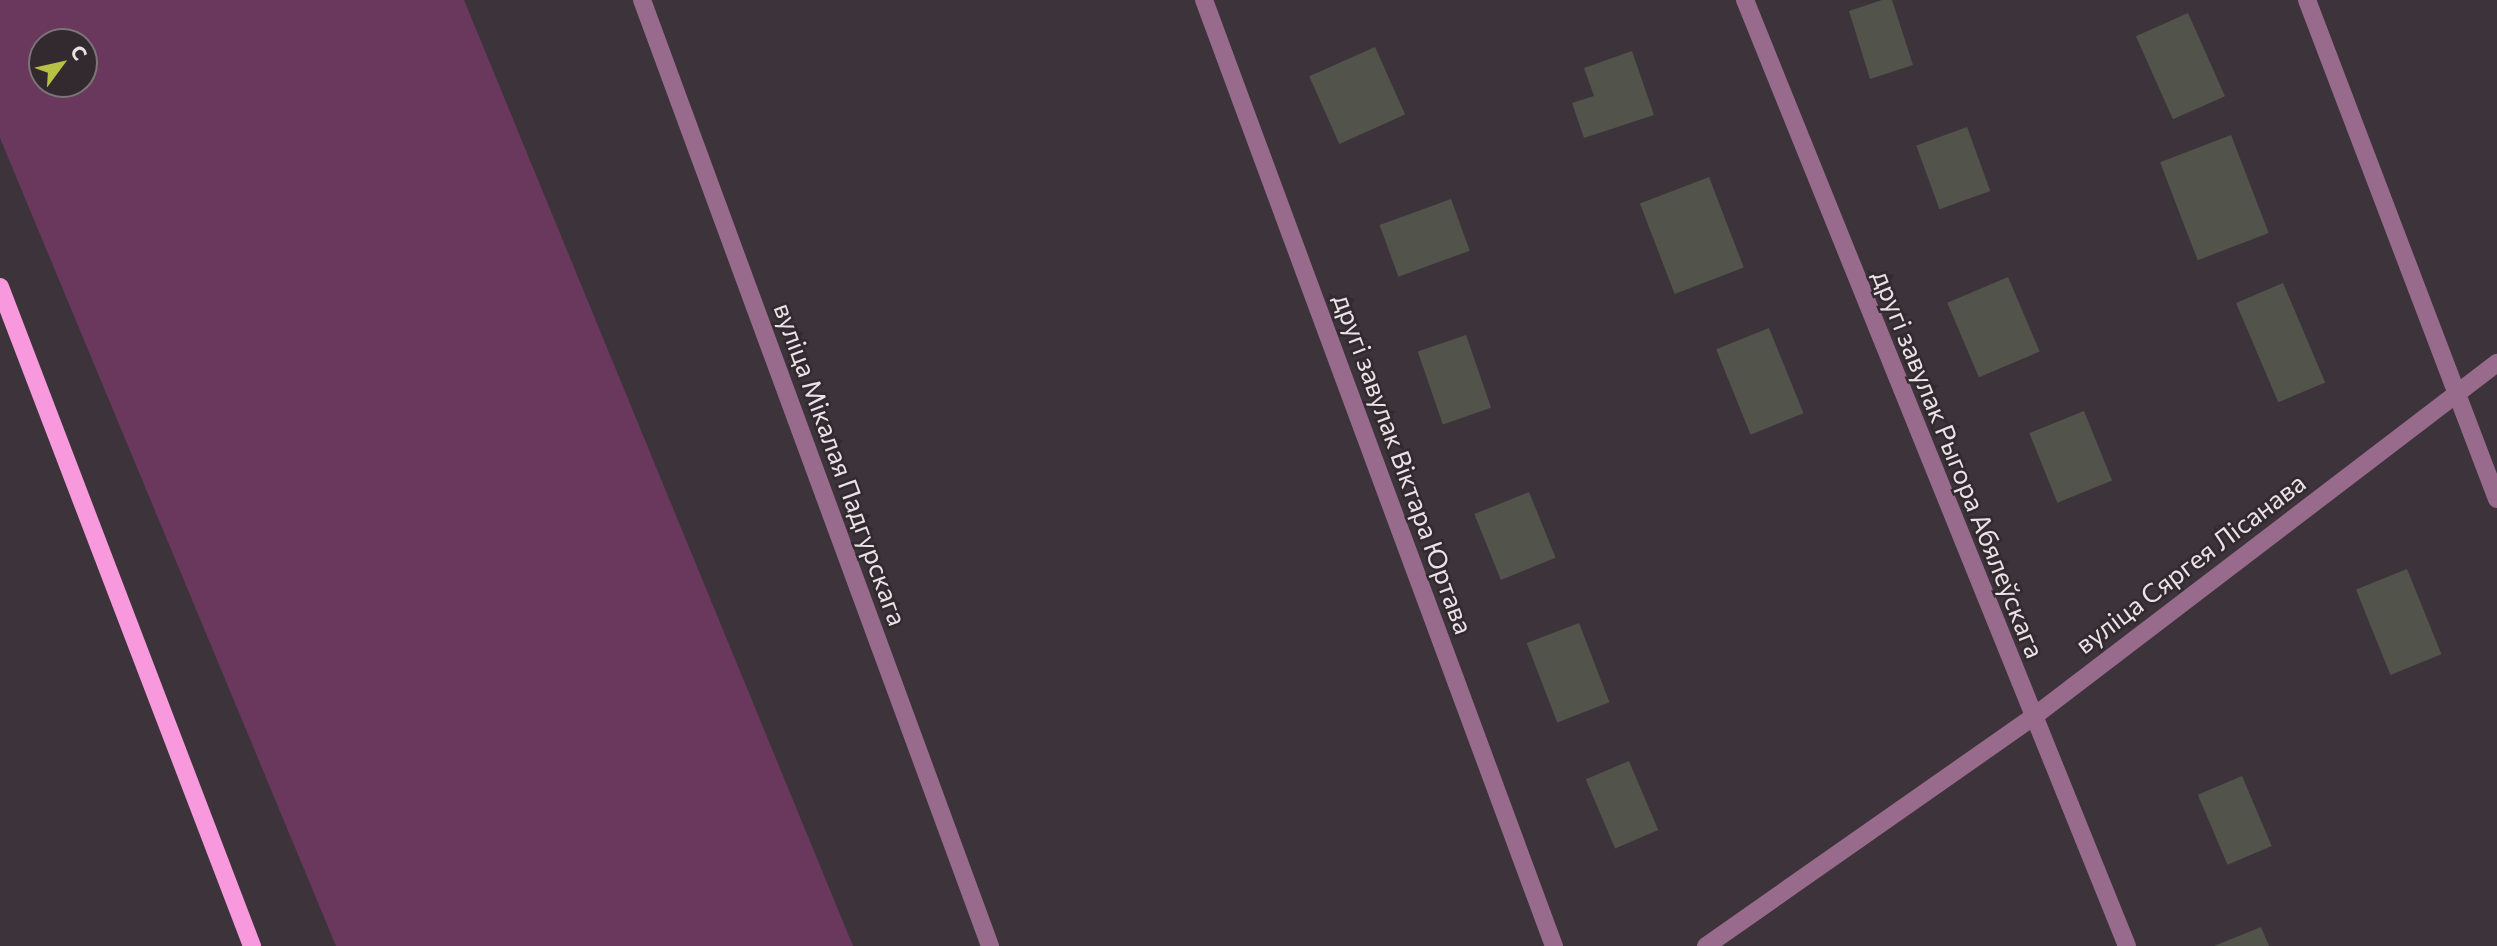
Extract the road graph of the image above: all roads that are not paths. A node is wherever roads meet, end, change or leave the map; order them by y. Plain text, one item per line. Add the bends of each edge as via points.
1 (642, 0) edge
2 (1204, 0) edge
3 (1745, 0) edge
4 (2307, 0) edge
5 (0, 287) edge
6 (2497, 363) edge
7 (2457, 392) junction
8 (2497, 499) edge
9 (2033, 717) junction
10 (252, 946) edge
11 (990, 946) edge
12 (1554, 946) edge
13 (1706, 946) edge
14 (2127, 946) edge

1 - 11 street, вуліца Мікалая Падгурскага
2 - 12 street, другі завулак Віктара Юртава
3 - 9 street, другі завулак Рыгора Абялеўскага
4 - 7 street
5 - 10 main road
6 - 7 street, вуліца Сяргея Лісанава
7 - 8 street
7 - 9 street, вуліца Сяргея Лісанава
9 - 13 street, вуліца Сяргея Лісанава
9 - 14 street, другі завулак Рыгора Абялеўскага

